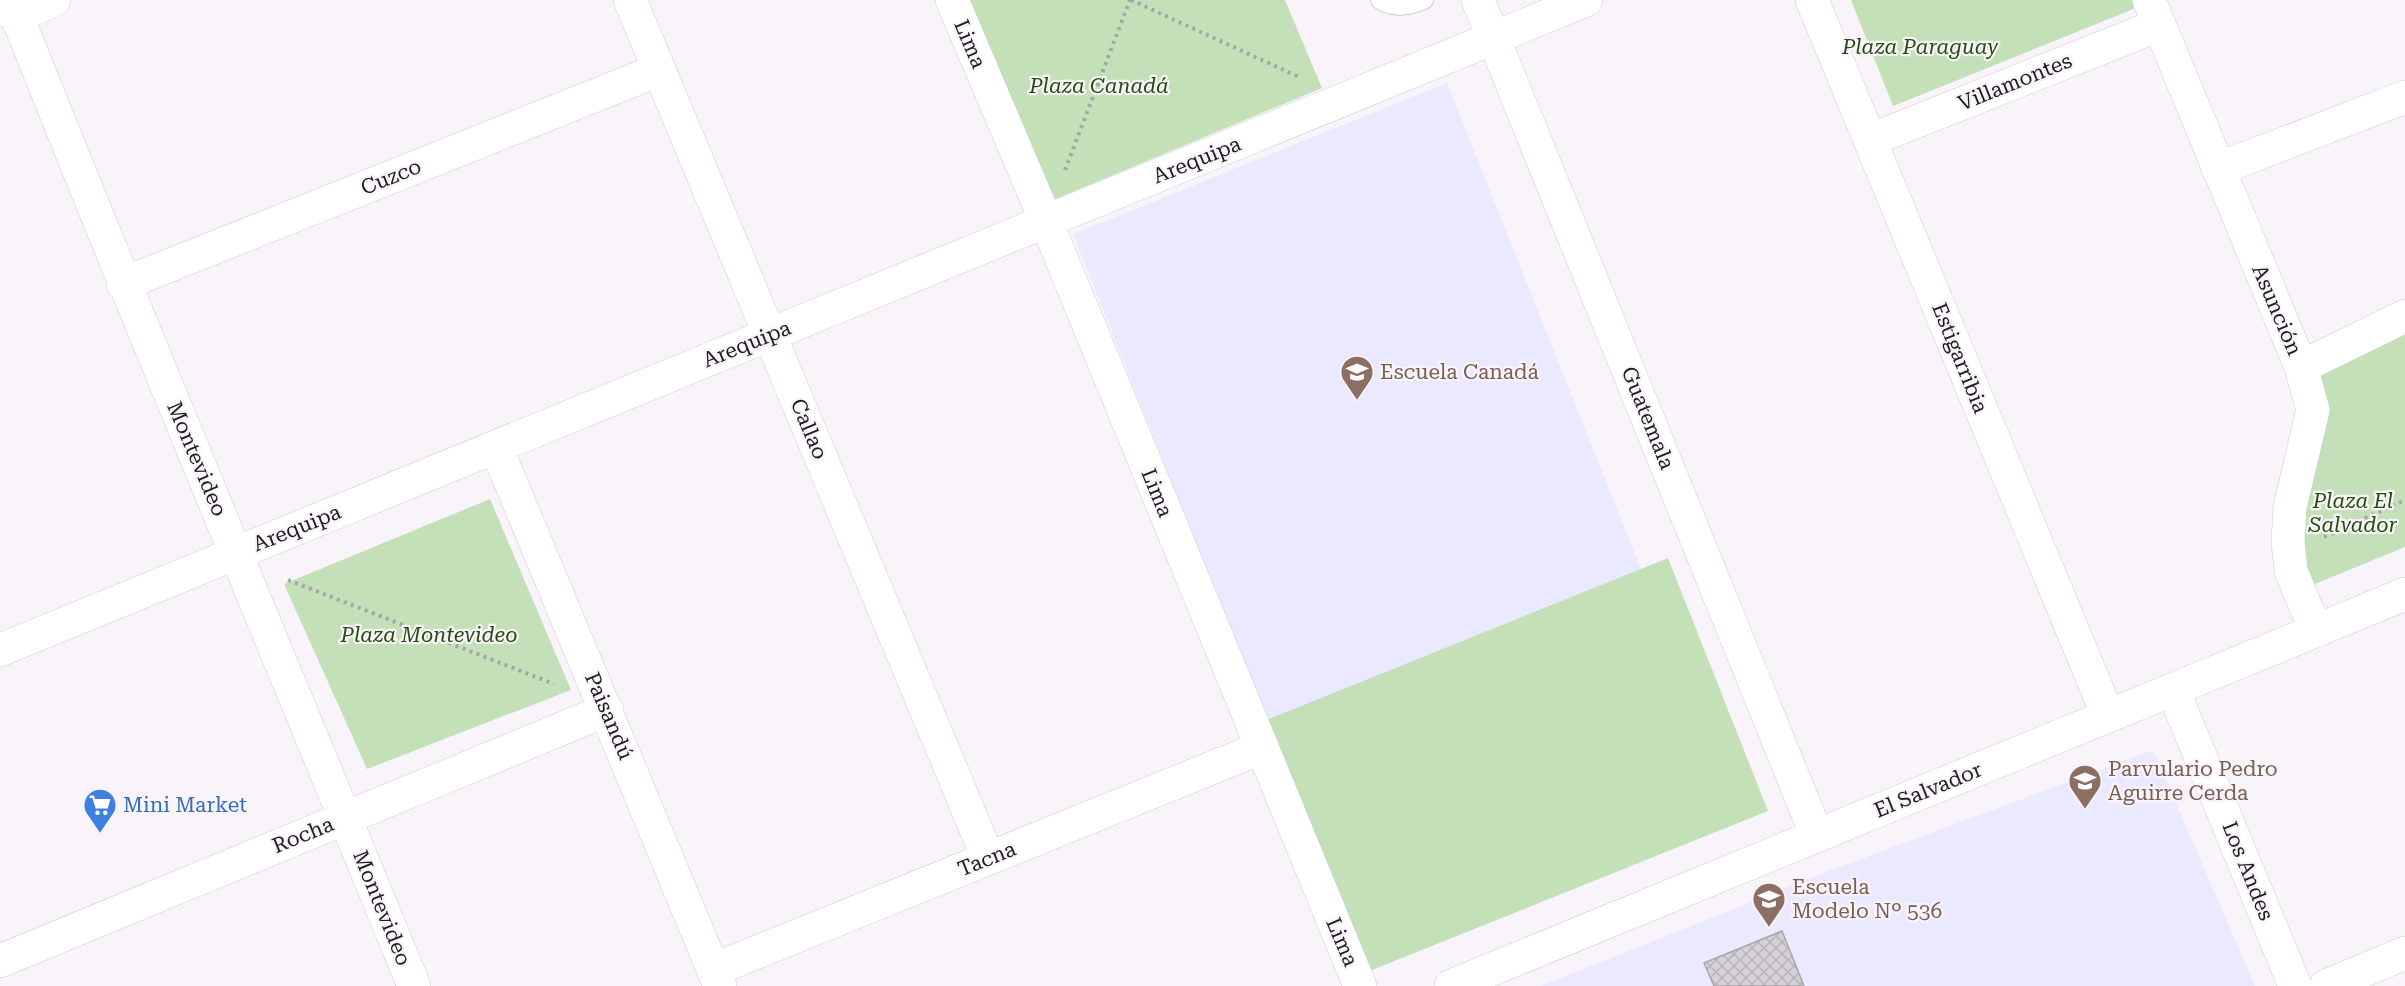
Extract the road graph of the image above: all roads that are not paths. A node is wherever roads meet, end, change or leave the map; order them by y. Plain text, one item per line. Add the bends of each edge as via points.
1 (54, 0) edge
2 (630, 0) edge
3 (951, 0) edge
4 (1380, 0) edge
5 (1424, 0) edge
6 (1478, 0) edge
7 (1586, 0) edge
8 (1812, 0) edge
9 (8, 11) edge
10 (2154, 13) edge
11 (1494, 38) junction
12 (659, 70) junction
13 (2405, 97) edge
14 (1870, 140) junction
15 (2218, 169) junction
16 (1046, 221) junction
17 (123, 284) junction
18 (2405, 316) edge
19 (770, 335) junction
20 (2301, 367) junction
21 (496, 447) junction
22 (237, 552) junction
23 (2405, 594) edge
24 (2316, 631) junction
25 (0, 650) edge
26 (2173, 690) junction
27 (607, 710) junction
28 (2108, 716) junction
29 (1261, 748) junction
30 (345, 818) junction
31 (1817, 836) junction
32 (988, 858) junction
33 (2405, 953) edge
34 (0, 961) edge
35 (717, 978) edge
36 (414, 986) edge
37 (1360, 986) edge
38 (1451, 986) edge
39 (2295, 986) edge
40 (2326, 986) edge

1 - 9 street
2 - 12 street, Callao
3 - 16 street, Lima
4 - 5 lane via 1399,6
6 - 11 street, Guatemala
7 - 11 street
8 - 14 street, Estigarribia
9 - 17 street, Montevideo
10 - 14 street, Villamontes
10 - 15 street, Asunción
11 - 16 street, Arequipa
11 - 31 street, Guatemala
12 - 17 street, Cuzco
12 - 19 street, Callao
13 - 15 street
14 - 28 street, Estigarribia
15 - 20 street, Asunción
16 - 19 street, Arequipa
16 - 29 street, Lima
17 - 22 street, Montevideo
18 - 20 street
19 - 21 street, Arequipa
19 - 32 street, Callao
20 - 24 street, Asunción via 2313,410 2290,507 2288,542 2291,571
21 - 22 street, Arequipa
21 - 27 street, Paisandú
22 - 25 street, Arequipa
22 - 30 street, Montevideo
23 - 24 street, El Salvador
24 - 26 street, El Salvador
26 - 28 street, El Salvador
26 - 39 street, Los Andes
27 - 30 street, Rocha
27 - 35 street, Paisandú
28 - 31 street, El Salvador
29 - 32 street, Tacna
29 - 37 street, Lima
30 - 34 street, Rocha
30 - 36 street, Montevideo
31 - 38 street, El Salvador
32 - 35 street, Tacna
33 - 40 street

